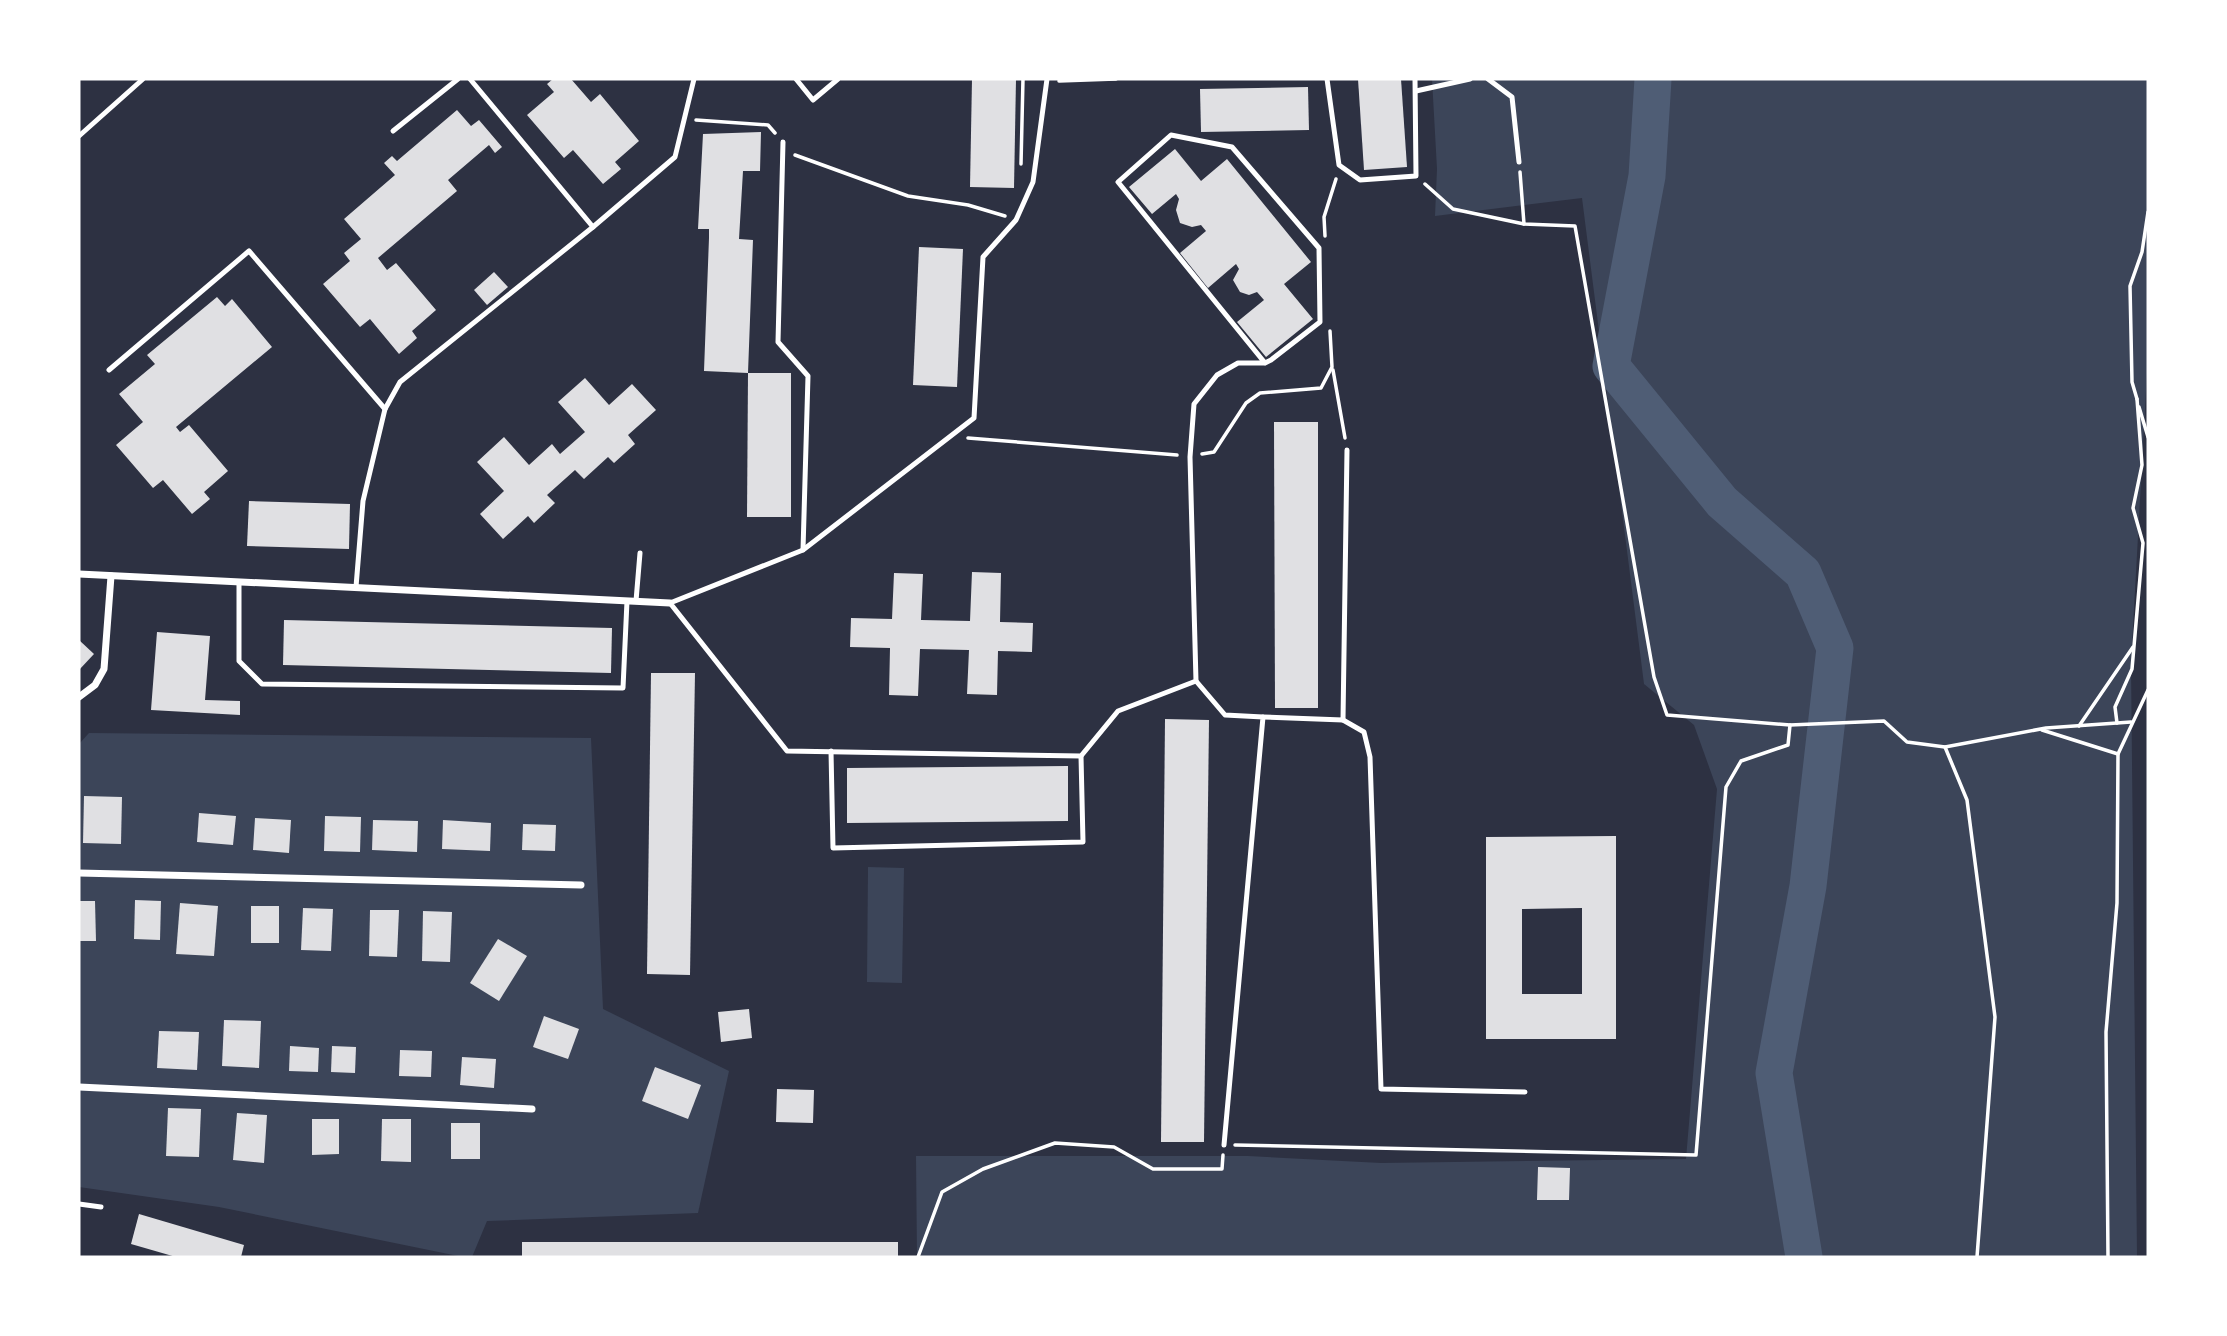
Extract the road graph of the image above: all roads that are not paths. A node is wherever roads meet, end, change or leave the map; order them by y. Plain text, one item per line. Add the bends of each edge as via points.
1 (143, 79) edge
2 (458, 79) edge
3 (470, 79) edge
4 (694, 79) edge
5 (796, 79) edge
6 (838, 79) edge
7 (1327, 79) edge
8 (1415, 79) edge
9 (1470, 79) edge
10 (1488, 79) edge
11 (1046, 80) edge
12 (1416, 91) junction
13 (393, 131) dead end
14 (79, 136) edge
15 (783, 142) road end
16 (1519, 162) road end
17 (593, 227) junction
18 (1265, 363) junction
19 (109, 370) dead end
20 (385, 409) junction
21 (1347, 450) road end
22 (803, 550) junction
23 (640, 553) dead end
24 (79, 574) edge
25 (111, 576) junction
26 (239, 582) junction
27 (356, 587) junction
28 (632, 601) junction
29 (670, 603) junction
30 (1196, 681) junction
31 (79, 697) edge
32 (1263, 717) junction
33 (1343, 720) junction
34 (831, 751) junction
35 (1080, 756) junction
36 (79, 873) edge
37 (581, 885) dead end
38 (79, 1087) edge
39 (1525, 1092) dead end
40 (531, 1109) dead end
41 (1224, 1145) road end
42 (79, 1204) edge
43 (101, 1208) dead end

1 - 14 lane
2 - 13 lane
3 - 17 lane
4 - 17 lane via 675,157
5 - 6 lane via 813,100
7 - 12 lane via 1339,165 1360,180 1416,176
8 - 12 lane
9 - 12 lane
10 - 16 lane via 1512,97
11 - 22 lane via 1033,182 1016,220 984,257 974,418
15 - 22 lane via 778,342 808,376
17 - 20 lane via 400,382
18 - 18 lane via 1118,182 1171,135 1232,147 1319,248 1320,322
18 - 30 lane via 1238,363 1217,375 1194,404 1190,457
19 - 20 lane via 249,251
20 - 27 lane via 363,501
21 - 33 lane
22 - 29 lane
23 - 28 lane
24 - 25 street
25 - 26 street
25 - 31 street via 104,669 95,685
26 - 27 street
26 - 28 lane via 239,661 262,684 623,688
27 - 28 street
28 - 29 street
29 - 34 lane via 787,751
30 - 32 lane via 1225,715
30 - 35 lane via 1118,711
32 - 33 lane
32 - 41 lane
33 - 39 lane via 1364,732 1370,757 1381,1089
34 - 35 lane
34 - 35 lane via 833,848 1083,842
36 - 37 street
38 - 40 street
42 - 43 lane

